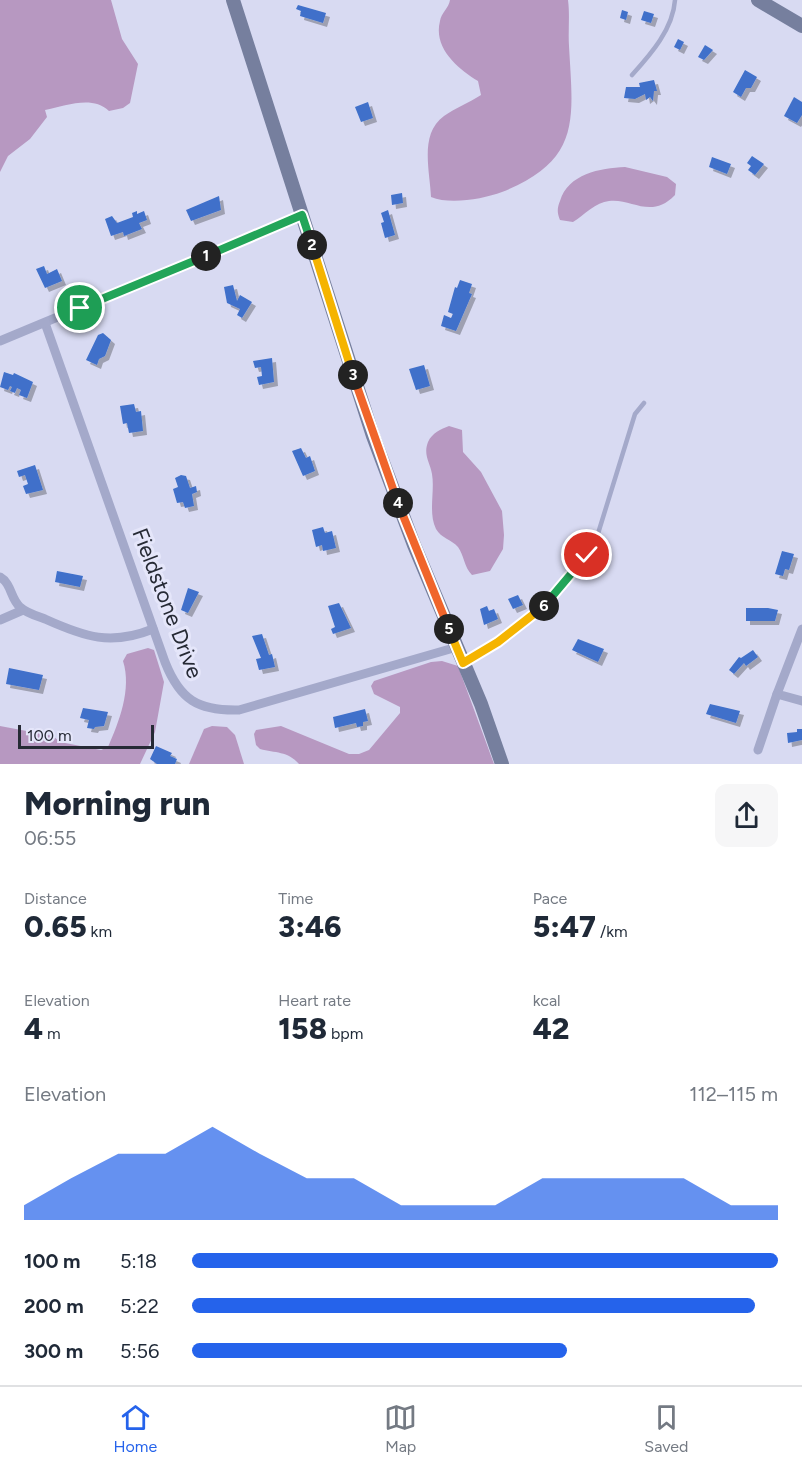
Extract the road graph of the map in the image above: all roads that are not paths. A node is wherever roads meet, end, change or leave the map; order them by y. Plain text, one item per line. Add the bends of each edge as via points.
1 (233, 0) edge
2 (675, 0) edge
3 (758, 0) edge
4 (802, 26) edge
5 (632, 75) dead end
6 (302, 215) junction
7 (45, 323) junction
8 (0, 341) edge
9 (644, 403) dead end
10 (0, 577) edge
11 (23, 610) junction
12 (0, 621) edge
13 (153, 629) junction
14 (802, 629) edge
15 (457, 647) junction
16 (463, 663) junction
17 (777, 694) junction
18 (802, 701) edge
19 (758, 750) dead end
20 (502, 764) edge

1 - 6 main road
2 - 5 lane via 670,22 653,52
3 - 4 main road
6 - 7 street
6 - 15 main road via 387,475
7 - 8 street
7 - 13 street, Fieldstone Drive
9 - 16 lane via 635,414 596,540 587,555 537,613
10 - 11 street
11 - 12 street
11 - 13 street via 101,639 128,638
13 - 15 street, Fieldstone Drive via 172,681 181,693 194,702 222,711 239,710
14 - 17 street
15 - 16 main road
16 - 20 main road
17 - 18 street
17 - 19 street

